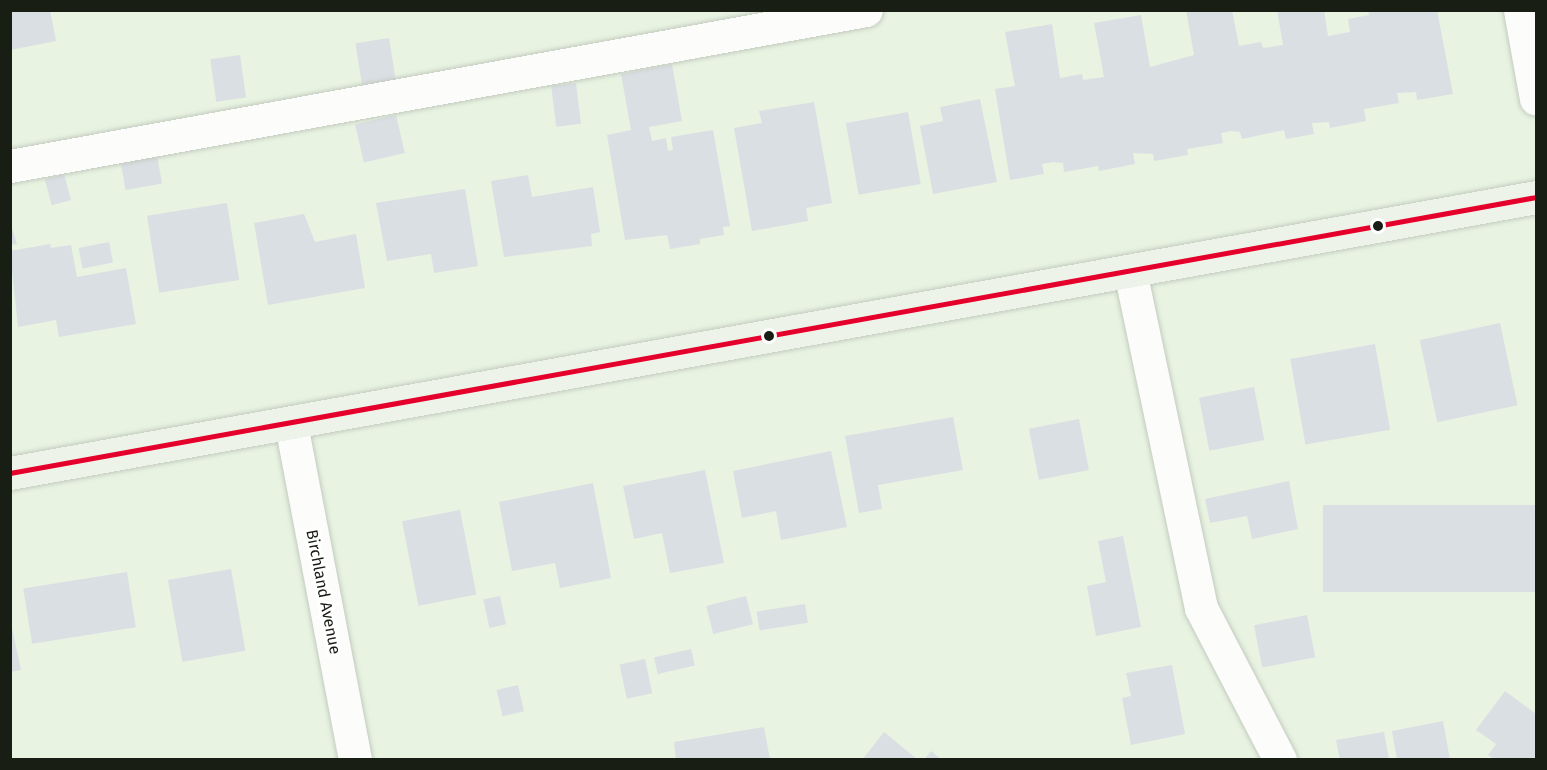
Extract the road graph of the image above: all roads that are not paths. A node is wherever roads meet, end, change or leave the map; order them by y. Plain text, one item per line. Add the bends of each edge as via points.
1 (866, 10) edge
2 (1520, 10) edge
3 (1536, 99) edge
4 (10, 166) edge
5 (1536, 197) edge
6 (1130, 271) junction
7 (291, 424) junction
8 (10, 473) edge
9 (355, 759) edge
10 (1280, 759) edge

1 - 4 street
2 - 3 street
5 - 6 main road
6 - 7 main road
6 - 10 street via 1201,608
7 - 8 main road
7 - 9 street, Birchland Avenue

